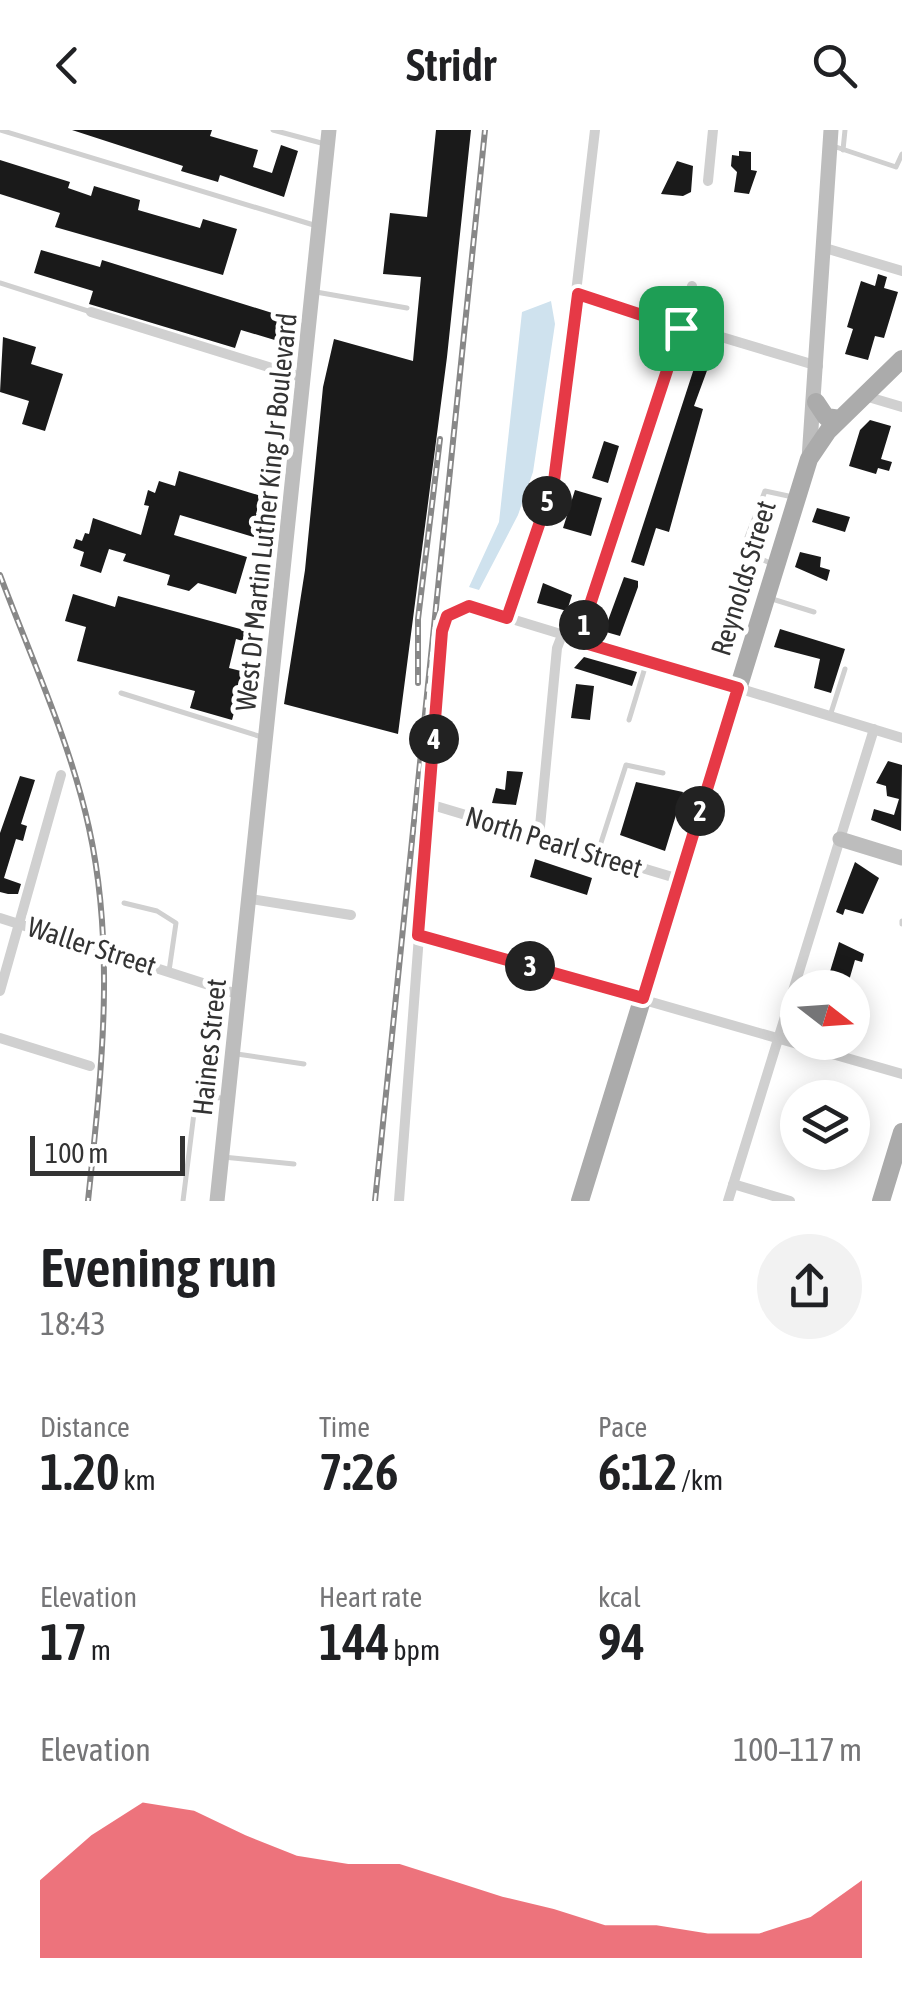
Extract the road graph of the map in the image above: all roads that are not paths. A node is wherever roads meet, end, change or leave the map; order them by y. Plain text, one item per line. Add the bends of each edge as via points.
1 (0, 130) edge
2 (273, 130) edge
3 (594, 130) edge
4 (714, 130) edge
5 (845, 130) edge
6 (328, 137) edge
7 (835, 142) edge
8 (902, 154) edge
9 (708, 182) dead end
10 (320, 227) junction
11 (825, 248) junction
12 (902, 271) edge
13 (0, 283) edge
14 (692, 286) dead end
15 (313, 292) junction
16 (578, 294) junction
17 (407, 308) dead end
18 (91, 312) joint
19 (681, 328) junction
20 (902, 359) edge
21 (818, 366) junction
22 (304, 378) junction
23 (864, 396) junction
24 (816, 402) junction
25 (902, 407) edge
26 (840, 419) junction
27 (809, 459) junction
28 (796, 498) junction
29 (776, 565) junction
30 (766, 597) junction
31 (814, 612) dead end
32 (507, 618) junction
33 (562, 636) junction
34 (578, 641) junction
35 (646, 661) junction
36 (845, 669) dead end
37 (738, 688) junction
38 (121, 693) dead end
39 (830, 716) junction
40 (628, 720) dead end
41 (874, 729) junction
42 (902, 738) edge
43 (268, 739) junction
44 (663, 773) dead end
45 (61, 775) dead end
46 (428, 804) junction
47 (538, 837) junction
48 (840, 838) junction
49 (598, 855) junction
50 (902, 858) edge
51 (679, 880) junction
52 (251, 899) junction
53 (124, 903) dead end
54 (351, 915) dead end
55 (0, 918) edge
56 (17, 922) junction
57 (418, 935) junction
58 (169, 971) junction
59 (0, 991) edge
60 (240, 994) junction
61 (643, 998) junction
62 (0, 1038) edge
63 (779, 1038) junction
64 (234, 1053) junction
65 (304, 1064) dead end
66 (90, 1066) dead end
67 (902, 1074) edge
68 (228, 1099) junction
69 (902, 1132) edge
70 (222, 1156) junction
71 (294, 1164) dead end
72 (733, 1184) junction
73 (184, 1201) edge
74 (217, 1201) edge
75 (399, 1201) edge
76 (580, 1201) edge
77 (728, 1201) edge
78 (790, 1201) edge
79 (880, 1201) edge

1 - 10 lane
2 - 6 lane
3 - 16 street
4 - 9 street
5 - 7 lane
6 - 10 street, West Dr Martin Luther King Jr Boulevard
7 - 8 lane via 896,167
7 - 11 street, Reynolds Street
10 - 15 street, West Dr Martin Luther King Jr Boulevard
11 - 12 street
11 - 21 street, Reynolds Street
13 - 18 lane
14 - 19 street
15 - 17 lane
15 - 22 street, West Dr Martin Luther King Jr Boulevard
16 - 19 street
16 - 32 street via 554,481
18 - 22 street
19 - 21 street
19 - 34 street
20 - 23 main road
21 - 24 street, Reynolds Street
22 - 43 street, West Dr Martin Luther King Jr Boulevard
23 - 25 street
23 - 26 main road
24 - 26 main road via 826,417
24 - 27 street, Reynolds Street
26 - 27 main road
27 - 28 main road, Reynolds Street
28 - 29 main road, Reynolds Street
28 - 29 lane via 765,492 746,540 751,554
29 - 30 main road, Reynolds Street
30 - 31 lane
30 - 37 main road, Reynolds Street
32 - 33 street
32 - 46 street via 469,606 454,610 442,631
33 - 34 street
33 - 47 street
34 - 35 street
35 - 37 street
35 - 40 lane
36 - 39 lane
37 - 39 street
37 - 51 main road, Reynolds Street
38 - 43 lane
39 - 41 street
41 - 42 street
41 - 48 street
43 - 52 street, West Dr Martin Luther King Jr Boulevard
44 - 49 lane via 626,765
45 - 56 street
46 - 47 street, North Pearl Street
46 - 57 street
47 - 49 street, North Pearl Street
48 - 50 street
48 - 63 street
49 - 51 street, North Pearl Street
51 - 61 main road, Reynolds Street
52 - 54 street
52 - 60 street, Haines Street
53 - 58 lane via 176,923
55 - 56 street, Waller Street
56 - 58 street, Waller Street
56 - 59 street
57 - 61 street
57 - 75 street
58 - 60 street, Waller Street
60 - 64 street, Haines Street
61 - 63 street
61 - 76 main road, Reynolds Street
62 - 66 street
63 - 67 street
63 - 72 street
64 - 65 lane
64 - 68 street, Haines Street
68 - 70 street, Haines Street
68 - 73 lane via 196,1097
69 - 79 main road
70 - 71 lane
70 - 74 street, Haines Street
72 - 77 street
72 - 78 street

